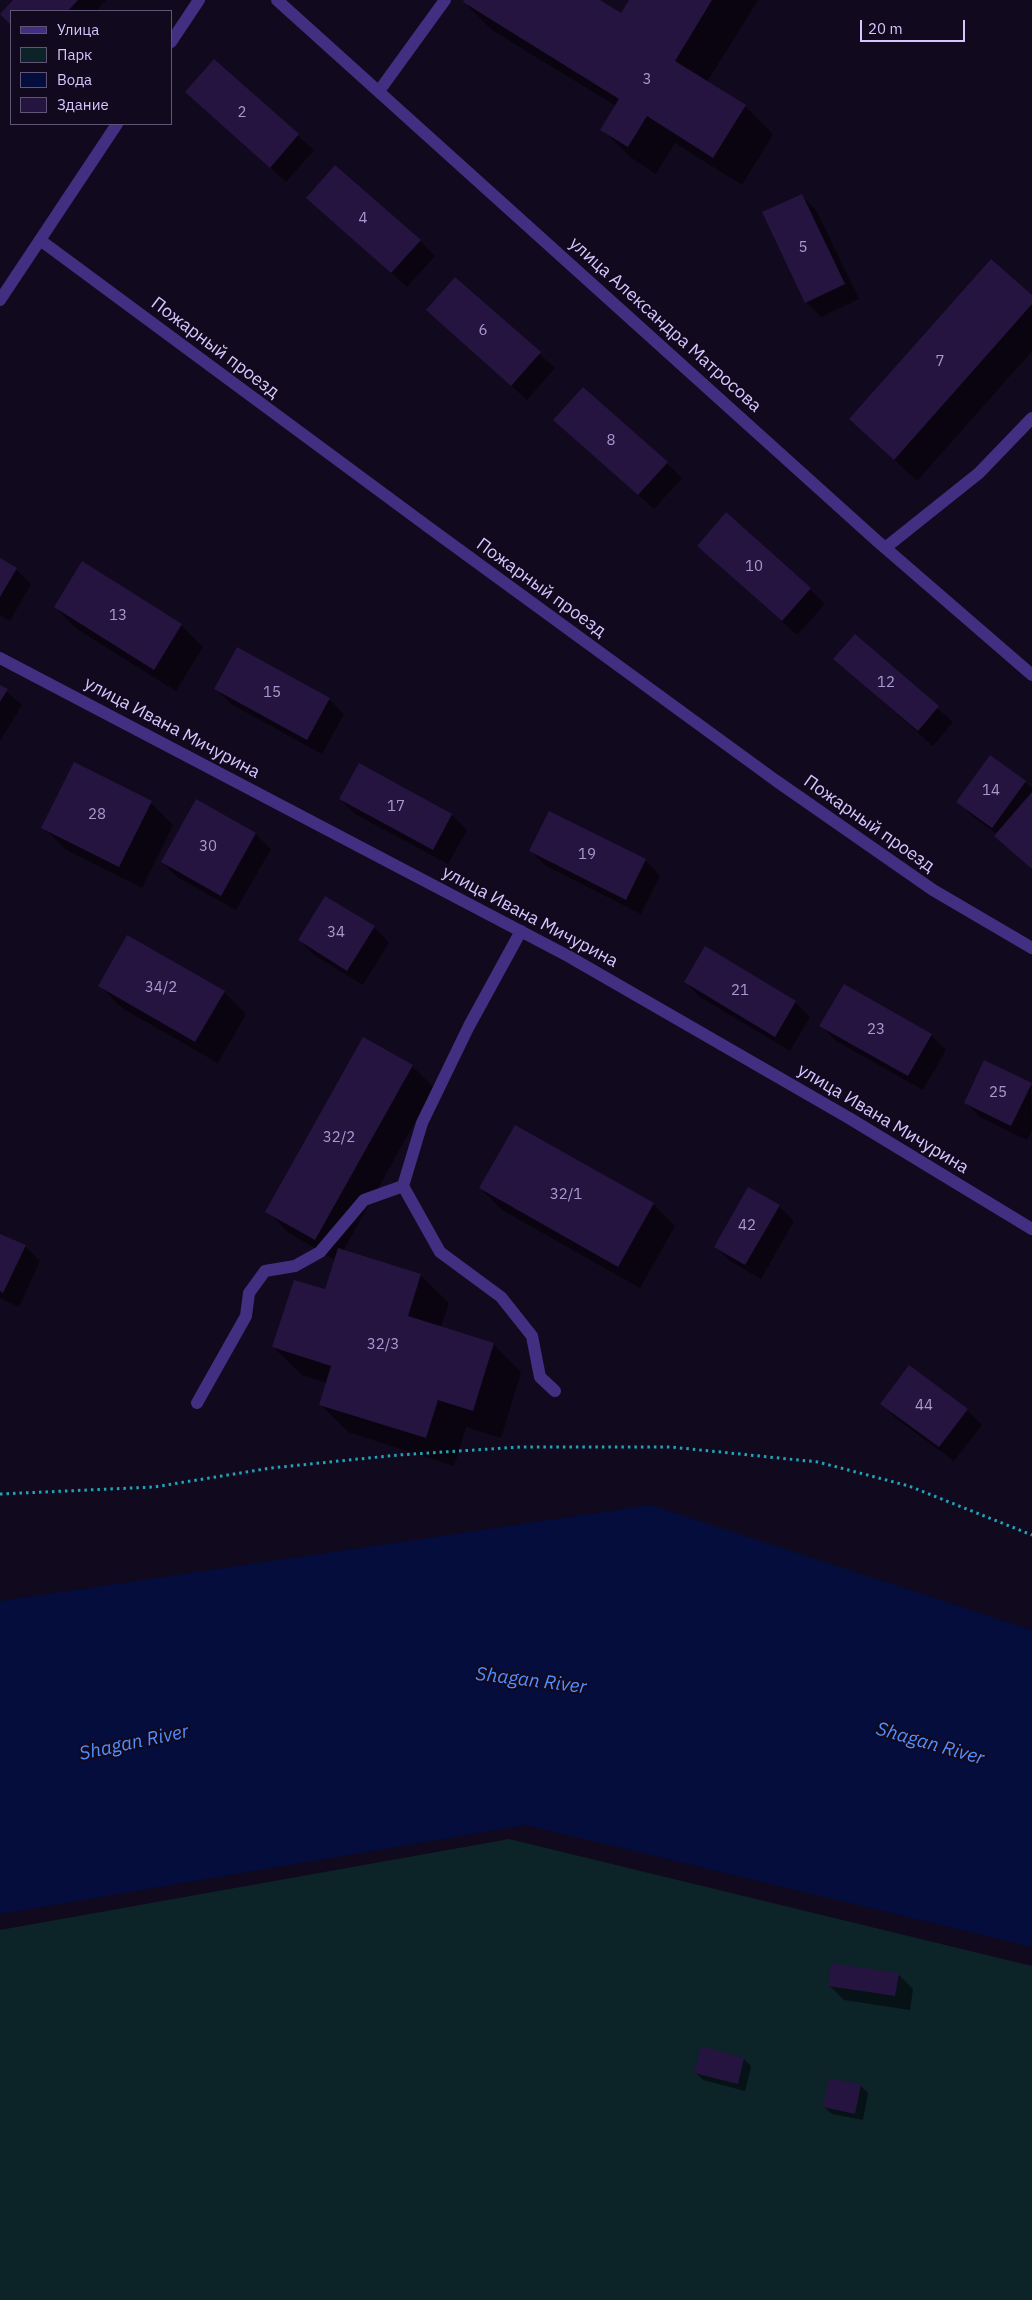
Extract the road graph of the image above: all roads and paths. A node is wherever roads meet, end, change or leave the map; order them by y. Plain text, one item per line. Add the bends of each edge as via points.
1 (199, 0) edge
2 (277, 0) edge
3 (445, 0) edge
4 (172, 40) edge
5 (379, 91) junction
6 (116, 125) edge
7 (40, 240) junction
8 (0, 300) edge
9 (1032, 418) edge
10 (885, 548) junction
11 (0, 658) edge
12 (1032, 675) edge
13 (521, 931) junction
14 (1032, 948) edge
15 (403, 1186) junction
16 (1032, 1229) edge
17 (555, 1390) dead end
18 (197, 1404) dead end
19 (0, 1494) edge
20 (1032, 1535) edge

1 - 4 street
2 - 5 street, улица Александра Матросова
3 - 5 street
5 - 10 street, улица Александра Матросова
6 - 7 street
7 - 8 street
7 - 14 street, Пожарный проезд via 775,780 933,890
9 - 10 street via 979,473
10 - 12 street, улица Александра Матросова
11 - 13 street, улица Ивана Мичурина
13 - 15 street via 469,1026 422,1123
13 - 16 street, улица Ивана Мичурина via 849,1118
15 - 17 street via 440,1252 501,1297 532,1336 540,1377
15 - 18 street via 364,1200 320,1252 295,1266 265,1271 249,1293 246,1316
19 - 20 path via 154,1487 271,1468 398,1455 520,1447 671,1447 818,1462 909,1486

